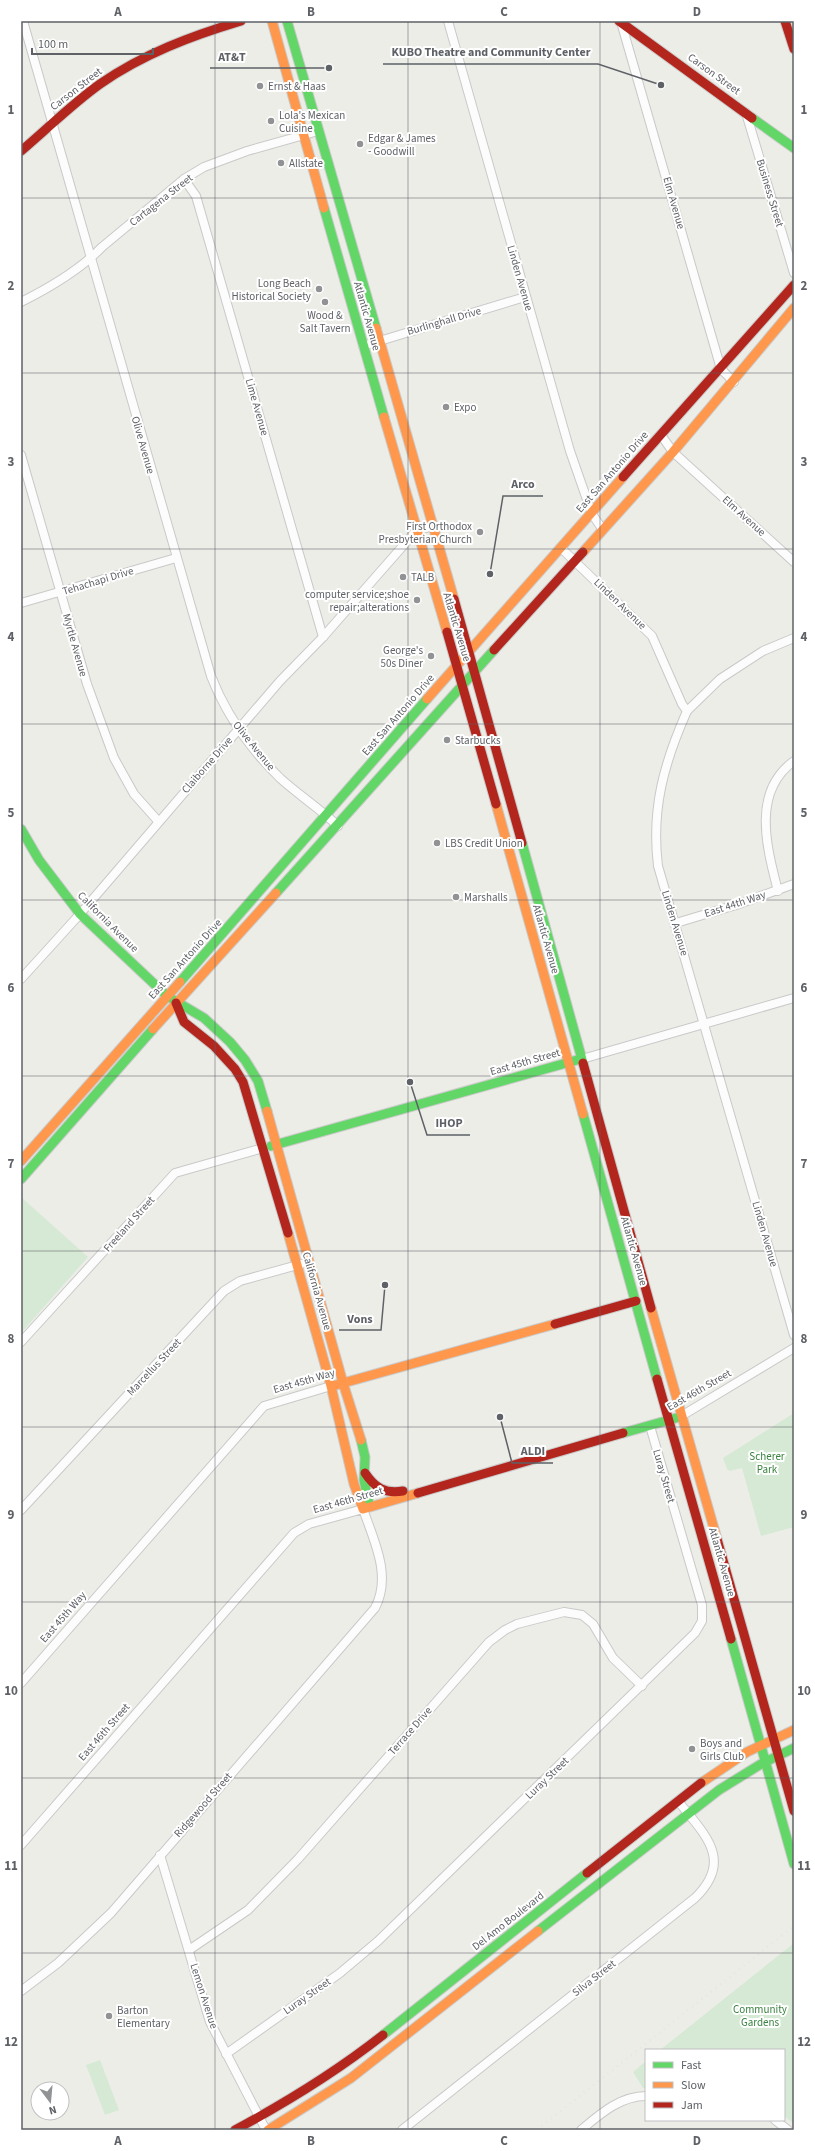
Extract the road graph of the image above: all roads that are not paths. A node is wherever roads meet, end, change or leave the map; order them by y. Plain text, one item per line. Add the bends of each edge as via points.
1 (23, 21) edge
2 (241, 21) edge
3 (272, 21) edge
4 (286, 21) edge
5 (448, 21) edge
6 (785, 21) edge
7 (620, 22) edge
8 (794, 49) edge
9 (746, 113) junction
10 (54, 122) junction
11 (318, 131) junction
12 (303, 135) junction
13 (794, 148) edge
14 (21, 151) edge
15 (184, 179) junction
16 (90, 259) junction
17 (794, 273) edge
18 (794, 285) edge
19 (525, 297) junction
20 (21, 302) edge
21 (794, 308) edge
22 (378, 340) junction
23 (363, 346) junction
24 (721, 369) junction
25 (734, 382) junction
26 (661, 435) junction
27 (674, 452) junction
28 (21, 455) edge
29 (592, 514) junction
30 (433, 526) junction
31 (416, 530) junction
32 (602, 530) junction
33 (561, 548) junction
34 (176, 558) junction
35 (575, 561) junction
36 (794, 562) edge
37 (60, 592) junction
38 (21, 603) edge
39 (323, 637) junction
40 (794, 638) edge
41 (468, 652) junction
42 (456, 666) junction
43 (475, 672) junction
44 (462, 685) junction
45 (687, 711) junction
46 (238, 730) junction
47 (794, 761) edge
48 (326, 814) junction
49 (158, 821) junction
50 (338, 826) junction
51 (21, 829) edge
52 (794, 884) edge
53 (778, 891) junction
54 (80, 914) junction
55 (676, 923) junction
56 (21, 979) edge
57 (167, 996) junction
58 (794, 998) edge
59 (176, 1003) junction
60 (705, 1024) junction
61 (582, 1059) junction
62 (569, 1062) junction
63 (277, 1145) junction
64 (263, 1148) junction
65 (21, 1161) edge
66 (21, 1179) edge
67 (310, 1262) junction
68 (297, 1265) junction
69 (636, 1301) junction
70 (794, 1335) edge
71 (21, 1342) edge
72 (794, 1348) edge
73 (343, 1383) junction
74 (331, 1386) junction
75 (683, 1415) junction
76 (670, 1421) junction
77 (650, 1426) junction
78 (365, 1473) junction
79 (418, 1492) junction
80 (366, 1508) junction
81 (21, 1510) edge
82 (375, 1608) joint
83 (21, 1683) edge
84 (642, 1686) junction
85 (794, 1730) edge
86 (775, 1738) junction
87 (760, 1745) junction
88 (794, 1748) edge
89 (779, 1754) junction
90 (765, 1761) junction
91 (678, 1801) junction
92 (794, 1812) edge
93 (687, 1813) junction
94 (21, 1845) edge
95 (160, 1855) junction
96 (794, 1864) edge
97 (189, 1950) junction
98 (21, 1991) edge
99 (226, 2054) junction
100 (645, 2096) edge
101 (259, 2118) junction
102 (776, 2121) edge
103 (235, 2130) edge
104 (267, 2130) edge
105 (402, 2130) edge
106 (581, 2130) edge
107 (788, 2130) edge

1 - 10 street, Olive Avenue
2 - 10 main road, Carson Street via 200,33 152,54 100,84
3 - 12 main road, Atlantic Avenue
4 - 11 main road, Atlantic Avenue
5 - 19 street, Linden Avenue
6 - 8 main road
7 - 9 main road, Carson Street
7 - 24 street, Elm Avenue
9 - 13 main road, Carson Street
9 - 17 street, Business Street
10 - 14 main road, Carson Street
10 - 16 street, Olive Avenue
11 - 12 street, Cartagena Street
11 - 22 main road, Atlantic Avenue
12 - 15 street, Cartagena Street via 247,151 204,167
12 - 23 main road, Atlantic Avenue
15 - 16 street, Cartagena Street
15 - 39 street, Lime Avenue via 196,196
16 - 20 street, Cartagena Street
16 - 34 street, Olive Avenue
18 - 24 main road, East San Antonio Drive
19 - 22 street, Burlinghall Drive
19 - 29 street, Linden Avenue via 570,452
21 - 25 main road, East San Antonio Drive
22 - 23 street, Burlinghall Drive
22 - 30 main road, Atlantic Avenue
23 - 31 main road, Atlantic Avenue
24 - 25 street, Elm Avenue
24 - 26 main road, East San Antonio Drive
25 - 27 main road, East San Antonio Drive
26 - 27 street, Elm Avenue
26 - 29 main road, East San Antonio Drive
27 - 32 main road, East San Antonio Drive
27 - 36 street, Elm Avenue
28 - 37 street, Myrtle Avenue
29 - 32 street, Linden Avenue
29 - 33 main road, East San Antonio Drive
30 - 31 street
30 - 41 main road, Atlantic Avenue
31 - 39 street, Claiborne Drive
31 - 42 main road, Atlantic Avenue
32 - 35 main road, East San Antonio Drive
33 - 35 street, Linden Avenue
33 - 41 main road, East San Antonio Drive
34 - 37 street, Tehachapi Drive
34 - 46 street, Olive Avenue via 211,676
35 - 43 main road, East San Antonio Drive
35 - 45 street, Linden Avenue via 652,636
37 - 38 street, Tehachapi Drive
37 - 49 street, Myrtle Avenue via 87,684 114,758 134,794
39 - 46 street, Claiborne Drive
40 - 45 street via 763,651 720,679
41 - 42 main road, East San Antonio Drive
41 - 43 main road, Atlantic Avenue
42 - 44 main road, Atlantic Avenue
42 - 48 main road, East San Antonio Drive
43 - 44 main road, East San Antonio Drive
43 - 61 main road, Atlantic Avenue
44 - 50 main road, East San Antonio Drive
44 - 62 main road, Atlantic Avenue
45 - 55 street, Linden Avenue via 666,764 656,809 655,839 658,866
46 - 48 street, Olive Avenue via 281,778
46 - 49 street, Claiborne Drive
47 - 53 street via 784,769 774,786 764,824 766,847
48 - 50 street, Olive Avenue
48 - 57 main road, East San Antonio Drive
49 - 54 street, Claiborne Drive
50 - 59 main road, East San Antonio Drive
51 - 54 main road, California Avenue via 39,860
52 - 53 street, East 44th Way
53 - 55 street, East 44th Way
54 - 56 street, Claiborne Drive
54 - 57 main road, California Avenue
55 - 60 street, Linden Avenue
57 - 59 main road, California Avenue
57 - 65 main road, East San Antonio Drive
58 - 60 street, East 45th Street
59 - 63 main road, California Avenue via 193,1010 227,1037 249,1064 258,1081
59 - 64 main road, California Avenue via 184,1022 214,1046 235,1069 248,1096
59 - 66 main road, East San Antonio Drive
60 - 61 street, East 45th Street
60 - 70 street, Linden Avenue
61 - 62 main road, East 45th Street
61 - 75 main road, Atlantic Avenue
62 - 63 main road, East 45th Street
62 - 69 main road, Atlantic Avenue
63 - 64 main road, East 45th Street
63 - 67 main road, California Avenue
64 - 68 main road, California Avenue
64 - 71 street, Freeland Street via 175,1173
67 - 68 street, Marcellus Street
67 - 73 main road, California Avenue
68 - 74 main road, California Avenue
68 - 81 street, Marcellus Street via 240,1281 224,1291
69 - 73 main road, East 45th Way
69 - 76 main road, Atlantic Avenue
72 - 75 street, East 46th Street
73 - 74 main road, East 45th Way
73 - 78 main road, California Avenue via 360,1436 365,1457
74 - 80 main road, California Avenue via 354,1484
74 - 83 street, East 45th Way via 264,1406
75 - 76 main road, East 46th Street
75 - 86 main road, Atlantic Avenue
76 - 77 main road, East 46th Street
76 - 87 main road, Atlantic Avenue
77 - 79 main road, East 46th Street
77 - 84 street, Luray Street via 702,1605 702,1616 695,1633
78 - 79 main road via 373,1484 384,1492
78 - 80 main road, California Avenue
79 - 80 main road, East 46th Street
80 - 82 street, California Avenue via 383,1575 381,1598
80 - 94 street, East 46th Street via 309,1524 294,1533
82 - 95 street, Ridgewood Street
84 - 97 street, Terrace Drive via 613,1658 593,1624 582,1615 564,1612 517,1624 505,1630 489,1642 298,1859 248,1910
84 - 99 street, Luray Street via 378,1941 340,1973
85 - 86 main road, Del Amo Boulevard
86 - 87 main road, Del Amo Boulevard
86 - 89 main road, Atlantic Avenue
87 - 90 main road, Atlantic Avenue
87 - 91 main road, Del Amo Boulevard
88 - 89 main road
89 - 90 main road
89 - 92 main road, Atlantic Avenue
90 - 93 main road via 736,1777
90 - 96 main road, Atlantic Avenue
91 - 93 street, Silva Street
91 - 101 main road, Del Amo Boulevard via 355,2057 325,2079
93 - 104 main road via 350,2078
93 - 105 street, Silva Street via 708,1842 715,1857 712,1876 706,1887
95 - 97 street, Lemon Avenue
95 - 98 street, Ridgewood Street via 111,1913 58,1964
97 - 99 street, Lemon Avenue via 210,2022
99 - 101 street, Lemon Avenue
100 - 106 street via 620,2102
101 - 103 main road, Del Amo Boulevard
101 - 104 street, Lemon Avenue
102 - 107 street

